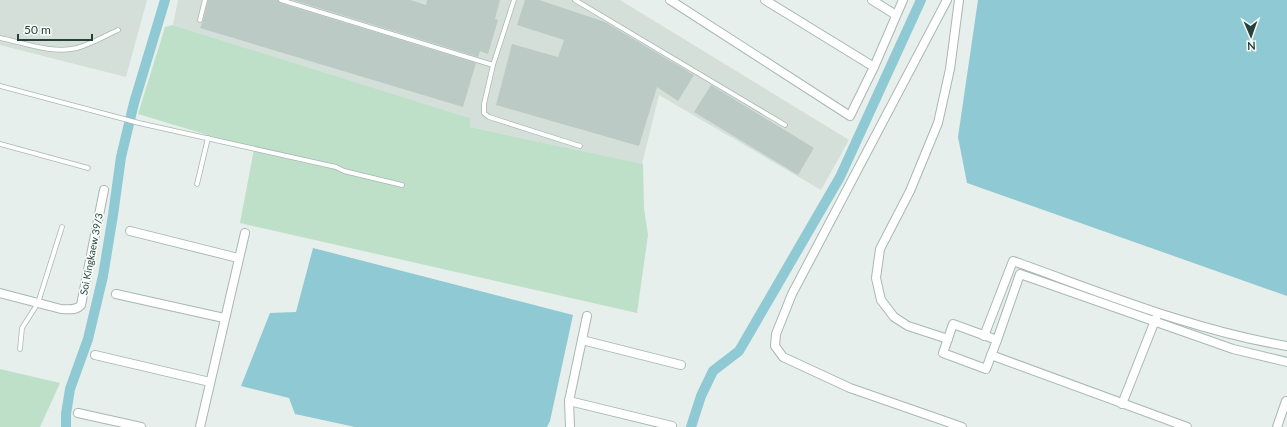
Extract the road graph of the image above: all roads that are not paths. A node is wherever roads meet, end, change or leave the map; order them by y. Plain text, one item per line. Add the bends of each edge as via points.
1 (206, 0) edge
2 (281, 0) edge
3 (514, 0) edge
4 (575, 0) edge
5 (670, 0) edge
6 (765, 0) edge
7 (872, 0) edge
8 (903, 0) edge
9 (947, 0) edge
10 (959, 0) edge
11 (896, 15) junction
12 (200, 20) dead end
13 (118, 30) dead end
14 (0, 38) edge
15 (493, 65) junction
16 (874, 67) junction
17 (0, 86) edge
18 (785, 125) dead end
19 (208, 138) junction
20 (0, 144) edge
21 (580, 146) dead end
22 (88, 168) dead end
23 (197, 184) dead end
24 (402, 184) dead end
25 (104, 190) dead end
26 (62, 227) dead end
27 (130, 231) dead end
28 (245, 232) dead end
29 (238, 258) junction
30 (1031, 267) junction
31 (1026, 276) junction
32 (0, 293) edge
33 (116, 294) dead end
34 (38, 303) junction
35 (587, 316) dead end
36 (224, 318) junction
37 (1157, 318) junction
38 (984, 336) junction
39 (948, 339) junction
40 (582, 340) junction
41 (997, 340) junction
42 (1287, 346) edge
43 (20, 349) dead end
44 (94, 355) dead end
45 (991, 355) junction
46 (1287, 362) edge
47 (681, 365) dead end
48 (210, 382) junction
49 (569, 401) junction
50 (1286, 402) dead end
51 (1122, 404) junction
52 (78, 413) dead end
53 (672, 426) dead end
54 (141, 427) edge
55 (200, 427) edge
56 (570, 427) edge
57 (962, 427) edge
58 (1187, 427) edge
59 (1277, 427) edge

1 - 12 lane
2 - 15 lane
3 - 15 lane
4 - 18 lane
5 - 16 street via 850,116
6 - 16 street
7 - 11 street
8 - 11 street
9 - 57 street via 792,294 776,334 775,346 783,357 850,388
10 - 39 street via 950,69 938,123 910,191 880,249 876,278 881,300 894,317 908,326
11 - 16 street
13 - 14 lane via 77,48 63,49 38,47
15 - 21 lane via 484,113 489,117
17 - 19 lane via 110,116
19 - 23 lane
19 - 24 lane
20 - 22 lane
25 - 34 street, Soi Kingkaew 39/3 via 81,305 74,309 61,309
26 - 34 lane
27 - 29 street
28 - 29 street
29 - 36 street
30 - 31 street
30 - 37 street
30 - 38 street via 1013,261
31 - 37 street
31 - 41 street via 1020,274
32 - 34 street, Soi Kingkaew 39/3
33 - 36 street
34 - 43 lane via 22,328
35 - 40 street
36 - 48 street
37 - 42 street
37 - 46 street via 1233,349
37 - 51 street
38 - 39 street via 954,324
38 - 41 street
39 - 45 street via 943,353 986,369
40 - 47 street
40 - 49 street
41 - 45 street
44 - 48 street
45 - 51 street
48 - 55 street
49 - 53 street
49 - 56 street
50 - 59 street
51 - 58 street
52 - 54 street

